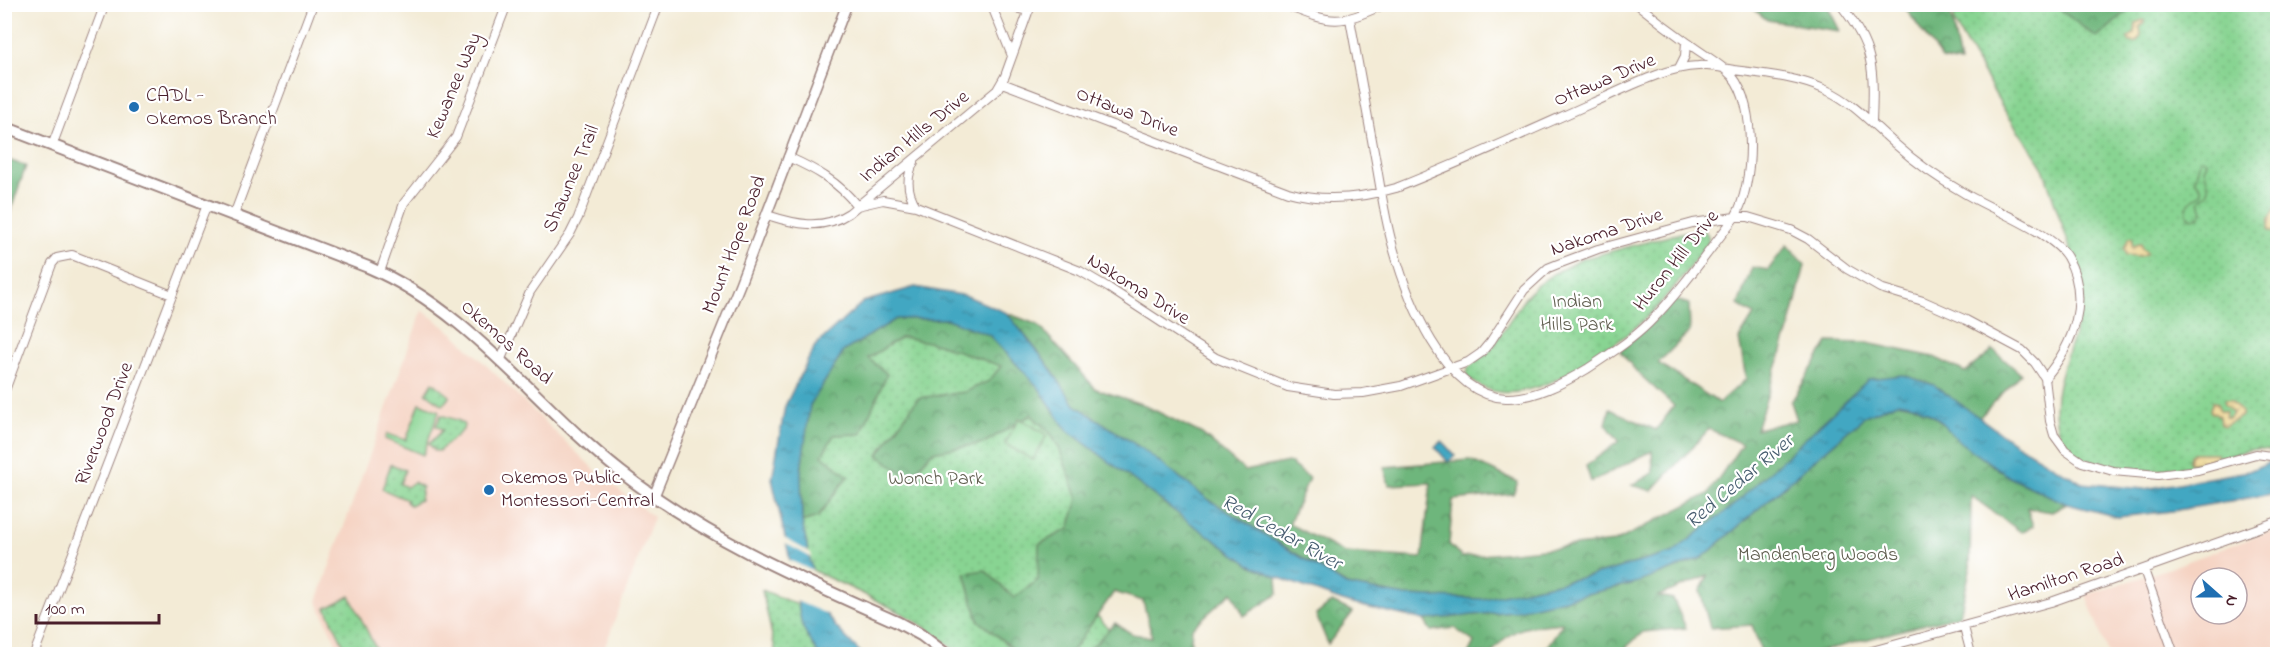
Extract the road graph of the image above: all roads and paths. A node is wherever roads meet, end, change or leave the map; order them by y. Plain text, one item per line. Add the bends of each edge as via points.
1 (105, 4) edge
2 (313, 4) edge
3 (507, 4) edge
4 (659, 4) edge
5 (847, 4) edge
6 (991, 4) edge
7 (996, 4) edge
8 (1282, 4) edge
9 (1385, 4) edge
10 (1637, 4) edge
11 (1840, 4) edge
12 (1030, 8) edge
13 (1350, 19) junction
14 (1686, 42) junction
15 (1012, 56) junction
16 (1679, 68) junction
17 (1724, 68) junction
18 (1002, 83) junction
19 (1872, 122) junction
20 (4, 128) edge
21 (52, 146) junction
22 (788, 157) junction
23 (915, 160) junction
24 (1381, 193) junction
25 (207, 205) junction
26 (916, 206) junction
27 (857, 207) junction
28 (234, 215) junction
29 (766, 215) junction
30 (1735, 217) junction
31 (380, 272) junction
32 (172, 295) junction
33 (501, 359) junction
34 (1451, 369) junction
35 (2045, 378) junction
36 (4, 393) edge
37 (2276, 456) edge
38 (654, 496) junction
39 (2277, 520) edge
40 (2144, 570) junction
41 (1964, 627) junction
42 (34, 654) edge
43 (946, 654) edge
44 (1862, 654) edge
45 (1971, 654) edge
46 (2174, 654) edge

1 - 21 street
2 - 28 street
3 - 31 street, Kewanee Way via 456,137 404,203
4 - 33 street, Shawnee Trail via 578,218 530,292
5 - 22 street, Mount Hope Road
6 - 15 street
7 - 12 street via 1010,9
8 - 13 street via 1324,20
9 - 13 street
10 - 14 street
11 - 19 street via 1855,22 1871,57
12 - 15 street, Indian Hills Drive
13 - 24 street, Huron Hill Drive
14 - 16 street
14 - 17 street
15 - 18 street, Indian Hills Drive
16 - 17 street, Ottawa Drive
16 - 24 street, Ottawa Drive
17 - 19 street, Ottawa Drive via 1807,82 1839,96
17 - 30 street, Huron Hill Drive via 1740,90 1751,140 1744,191
18 - 23 street, Indian Hills Drive via 992,96
18 - 24 street, Ottawa Drive via 1288,192 1336,198
19 - 35 street, Ottawa Drive via 1936,176 2046,238 2065,254 2078,283 2080,301 2066,346
20 - 21 main road, Okemos Road
21 - 25 main road, Okemos Road
22 - 27 street via 832,181
22 - 29 street, Mount Hope Road
23 - 26 street via 908,179
23 - 27 street, Indian Hills Drive
24 - 34 street, Huron Hill Drive via 1406,286 1430,337
25 - 28 main road, Okemos Road
25 - 32 street, Riverwood Drive
26 - 27 street, Nakoma Drive via 883,200
26 - 34 street, Nakoma Drive via 1080,271 1216,358 1288,387 1334,394 1363,393 1401,386
27 - 29 street, Indian Hills Drive via 838,219 813,225
28 - 31 main road, Okemos Road
29 - 38 street, Mount Hope Road
30 - 34 street, Nakoma Drive via 1657,232 1548,268 1524,290 1487,347
30 - 34 street, Huron Hill Drive via 1648,324 1577,375 1539,392 1508,398 1481,392
30 - 35 street, Nakoma Drive via 1791,230 1880,288 1923,301 1987,330 2022,350
31 - 33 main road, Okemos Road via 437,305
32 - 36 street via 72,255 61,256 52,264
32 - 42 street, Riverwood Drive
33 - 38 main road, Okemos Road via 583,440
35 - 37 street via 2054,435 2069,454 2090,465 2125,473 2166,475 2204,469 2249,455
38 - 43 main road, Okemos Road via 716,537 921,635
39 - 40 street, Hamilton Road
40 - 41 street, Hamilton Road
40 - 46 street
41 - 44 street, Hamilton Road
41 - 45 street

